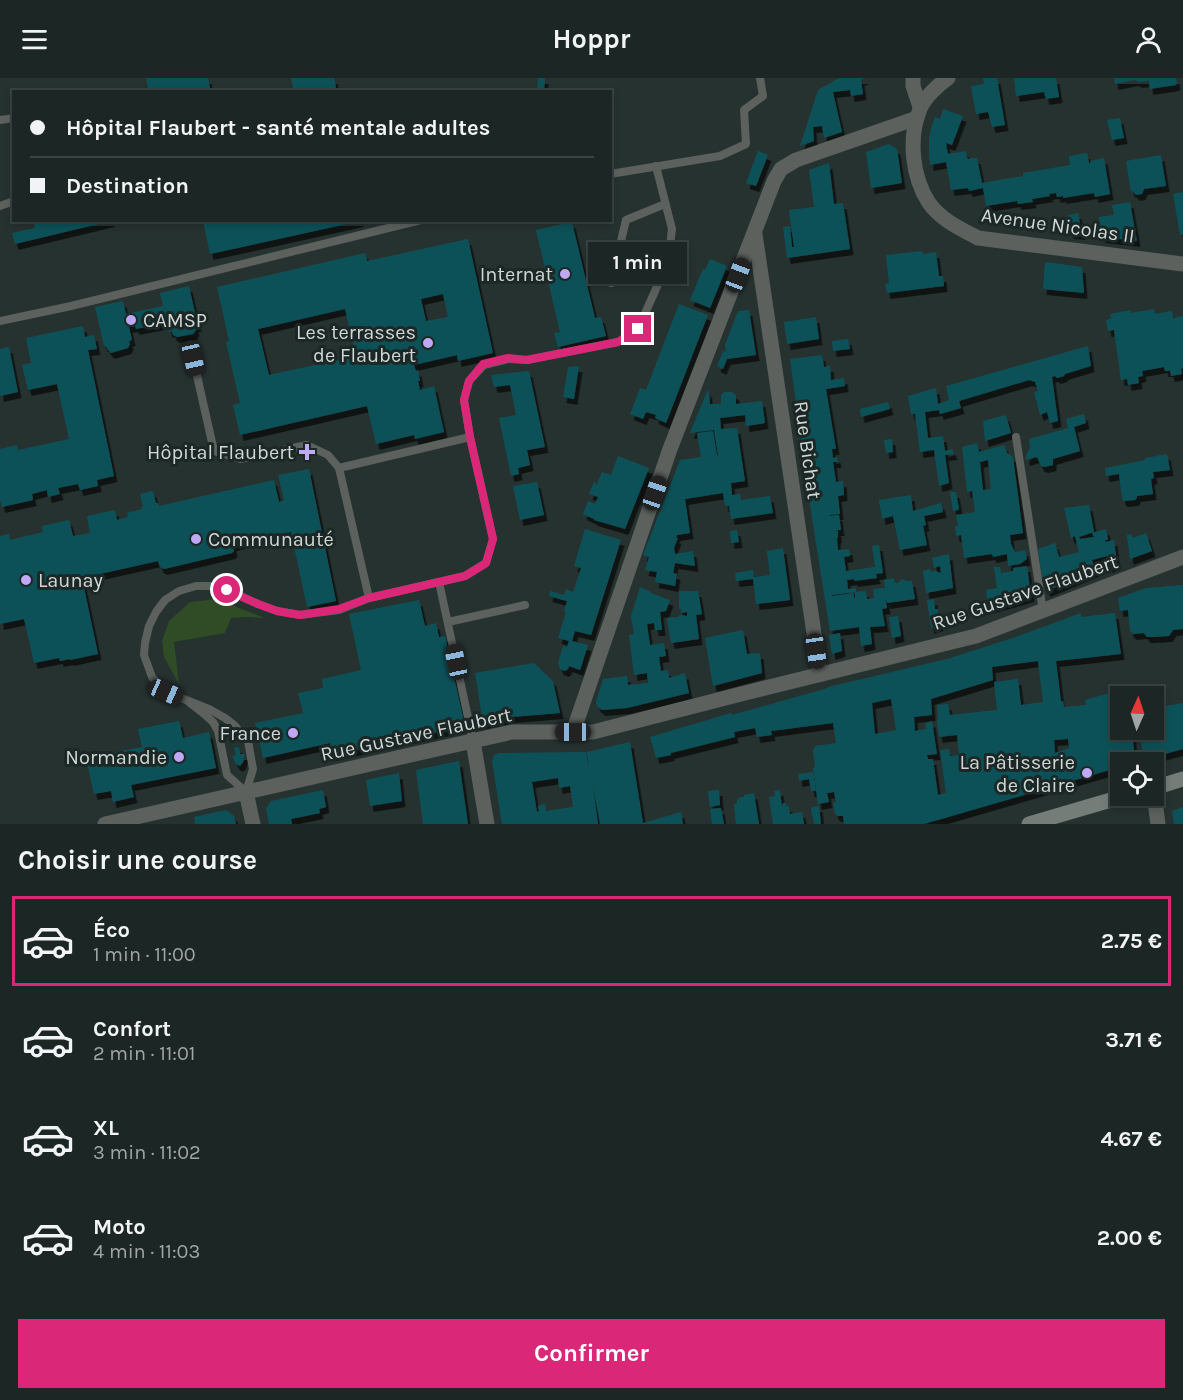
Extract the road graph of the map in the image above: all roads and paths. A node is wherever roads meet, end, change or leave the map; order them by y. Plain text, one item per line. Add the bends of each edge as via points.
1 (760, 78) edge
2 (913, 78) edge
3 (948, 78) edge
4 (919, 112) junction
5 (656, 166) junction
6 (612, 174) edge
7 (665, 204) junction
8 (413, 222) edge
9 (754, 231) junction
10 (1183, 264) edge
11 (611, 283) dead end
12 (0, 321) edge
13 (193, 358) dead end
14 (470, 437) junction
15 (1016, 437) dead end
16 (339, 468) junction
17 (1183, 557) edge
18 (439, 582) junction
19 (369, 598) junction
20 (525, 605) dead end
21 (1042, 611) junction
22 (448, 622) junction
23 (820, 674) junction
24 (189, 702) junction
25 (573, 732) junction
26 (473, 741) junction
27 (1183, 779) edge
28 (1164, 785) edge
29 (246, 792) junction
30 (1110, 800) edge
31 (1156, 806) edge
32 (105, 824) edge
33 (253, 824) edge
34 (487, 824) edge
35 (1029, 824) edge
36 (1158, 824) edge

1 - 5 lane via 763,96 744,110 746,144 720,156
2 - 4 street
3 - 4 street via 938,85
4 - 9 street via 781,169
4 - 10 street, Avenue Nicolas II via 913,156 917,180 930,205 951,224 978,238
5 - 6 lane
5 - 7 lane
7 - 11 lane via 626,220
7 - 14 lane via 672,229 668,262 638,329 618,342 527,360 508,358 483,364 469,381 464,400
8 - 12 lane
9 - 23 street, Rue Bichat
9 - 25 street via 670,449
13 - 16 lane via 214,451 240,459 307,445 328,455
14 - 16 lane
14 - 18 lane via 493,539 486,563 465,576
15 - 21 lane
16 - 19 lane
17 - 21 street, Rue Gustave Flaubert
18 - 19 lane
18 - 22 lane
19 - 24 lane via 339,609 300,615 277,611 210,585 179,591 156,612 144,655 152,677 166,692
20 - 22 lane
21 - 23 street, Rue Gustave Flaubert via 976,636
22 - 26 lane
23 - 25 street, Rue Gustave Flaubert via 593,732
24 - 29 lane via 213,722 227,775
24 - 29 lane via 225,718 248,741 253,769
25 - 26 street, Rue Gustave Flaubert via 512,732
26 - 29 street, Rue Gustave Flaubert
26 - 34 street
27 - 28 main road
29 - 32 street, Rue Gustave Flaubert
29 - 33 street
30 - 35 main road
31 - 36 street

